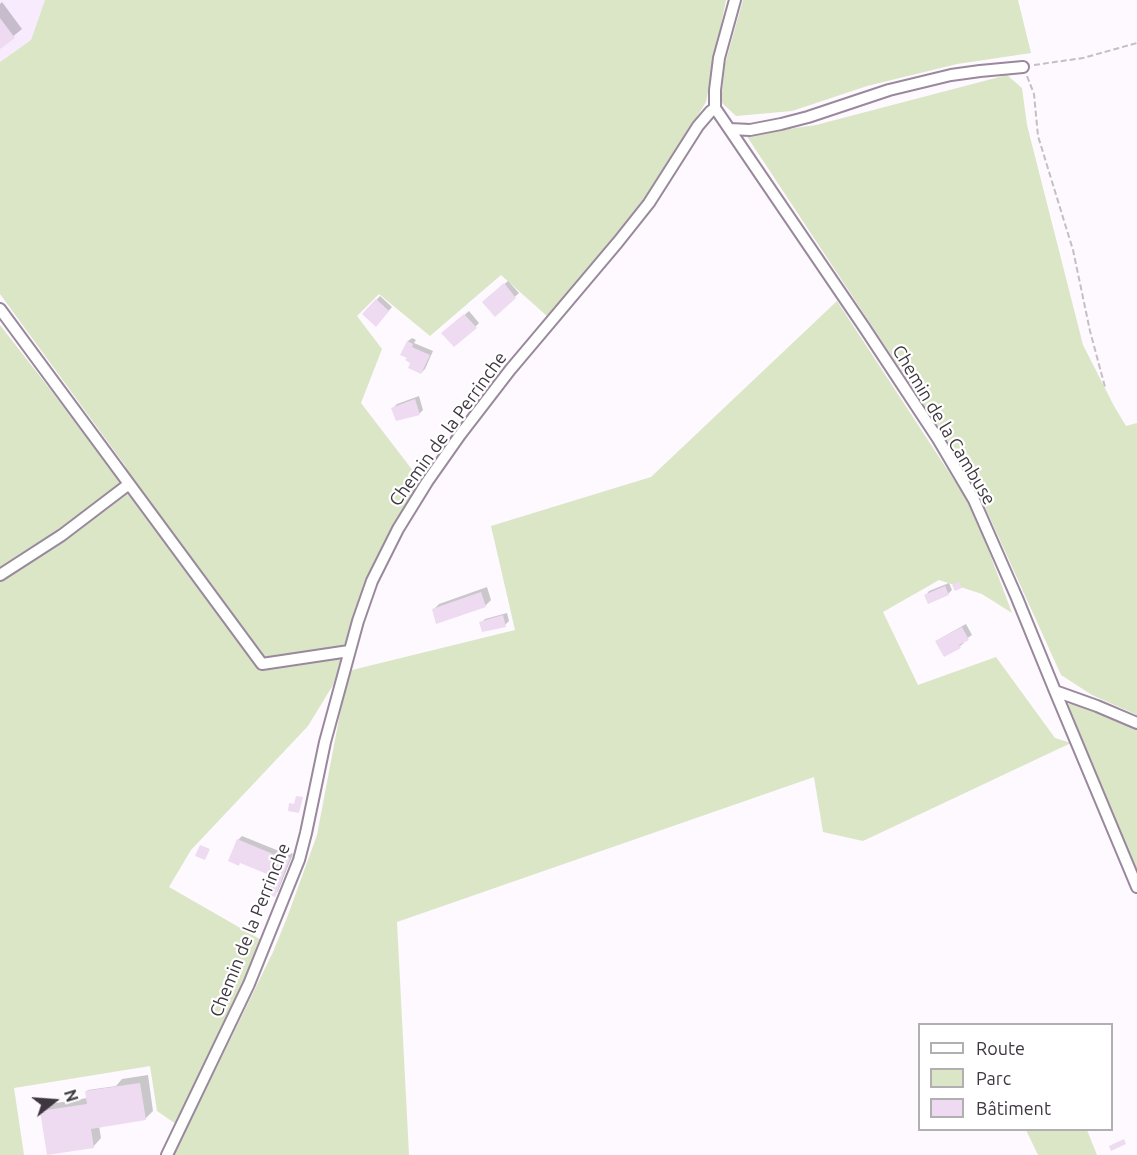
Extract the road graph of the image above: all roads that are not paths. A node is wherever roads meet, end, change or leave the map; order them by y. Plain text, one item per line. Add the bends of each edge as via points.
1 (735, 0) edge
2 (1023, 67) road end
3 (716, 108) junction
4 (730, 129) junction
5 (0, 309) edge
6 (129, 484) junction
7 (0, 574) edge
8 (349, 651) junction
9 (1055, 692) junction
10 (1137, 723) edge
11 (1137, 887) edge
12 (167, 1155) edge

1 - 3 street via 720,58
2 - 4 street via 951,75 781,124
3 - 4 street, Chemin de la Cambuse
3 - 8 street, Chemin de la Perrinche via 698,126 649,203 510,370 427,482 372,581
4 - 9 street, Chemin de la Cambuse via 938,439 974,500
5 - 6 street
6 - 7 street via 62,535
6 - 8 street via 261,664
8 - 12 street, Chemin de la Perrinche via 299,860 249,984
9 - 10 street
9 - 11 street, Chemin de la Cambuse

